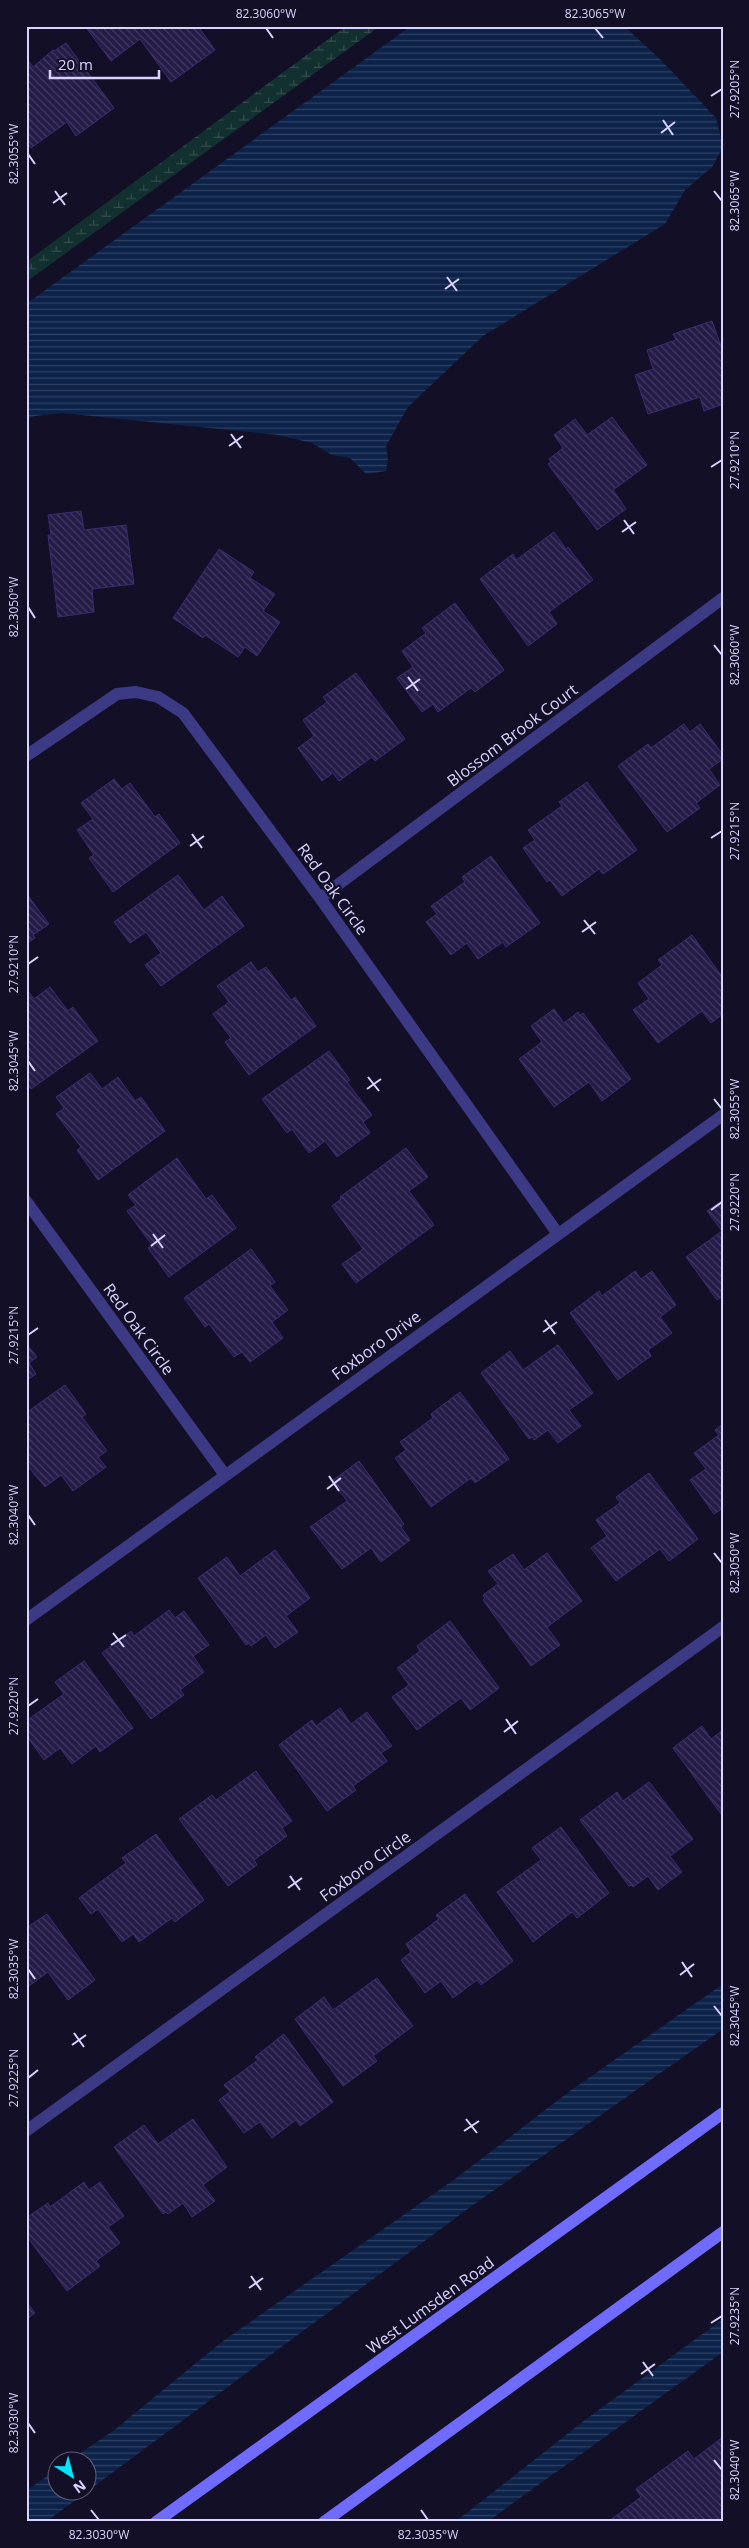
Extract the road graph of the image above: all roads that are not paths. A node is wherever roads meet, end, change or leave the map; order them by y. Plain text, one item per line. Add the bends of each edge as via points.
1 (723, 598) edge
2 (26, 756) edge
3 (320, 898) junction
4 (723, 1115) edge
5 (26, 1201) edge
6 (558, 1234) junction
7 (224, 1475) junction
8 (26, 1620) edge
9 (723, 1627) edge
10 (723, 2114) edge
11 (26, 2131) edge
12 (723, 2232) edge
13 (156, 2522) edge
14 (324, 2522) edge

1 - 3 street, Blossom Brook Court
2 - 3 street, Red Oak Circle via 117,694 136,692 158,697 183,713
3 - 6 street, Red Oak Circle
4 - 6 street, Foxboro Drive
5 - 7 street, Red Oak Circle
6 - 7 street, Foxboro Drive
7 - 8 street, Foxboro Drive
9 - 11 street, Foxboro Circle
10 - 13 main road, West Lumsden Road
12 - 14 main road

